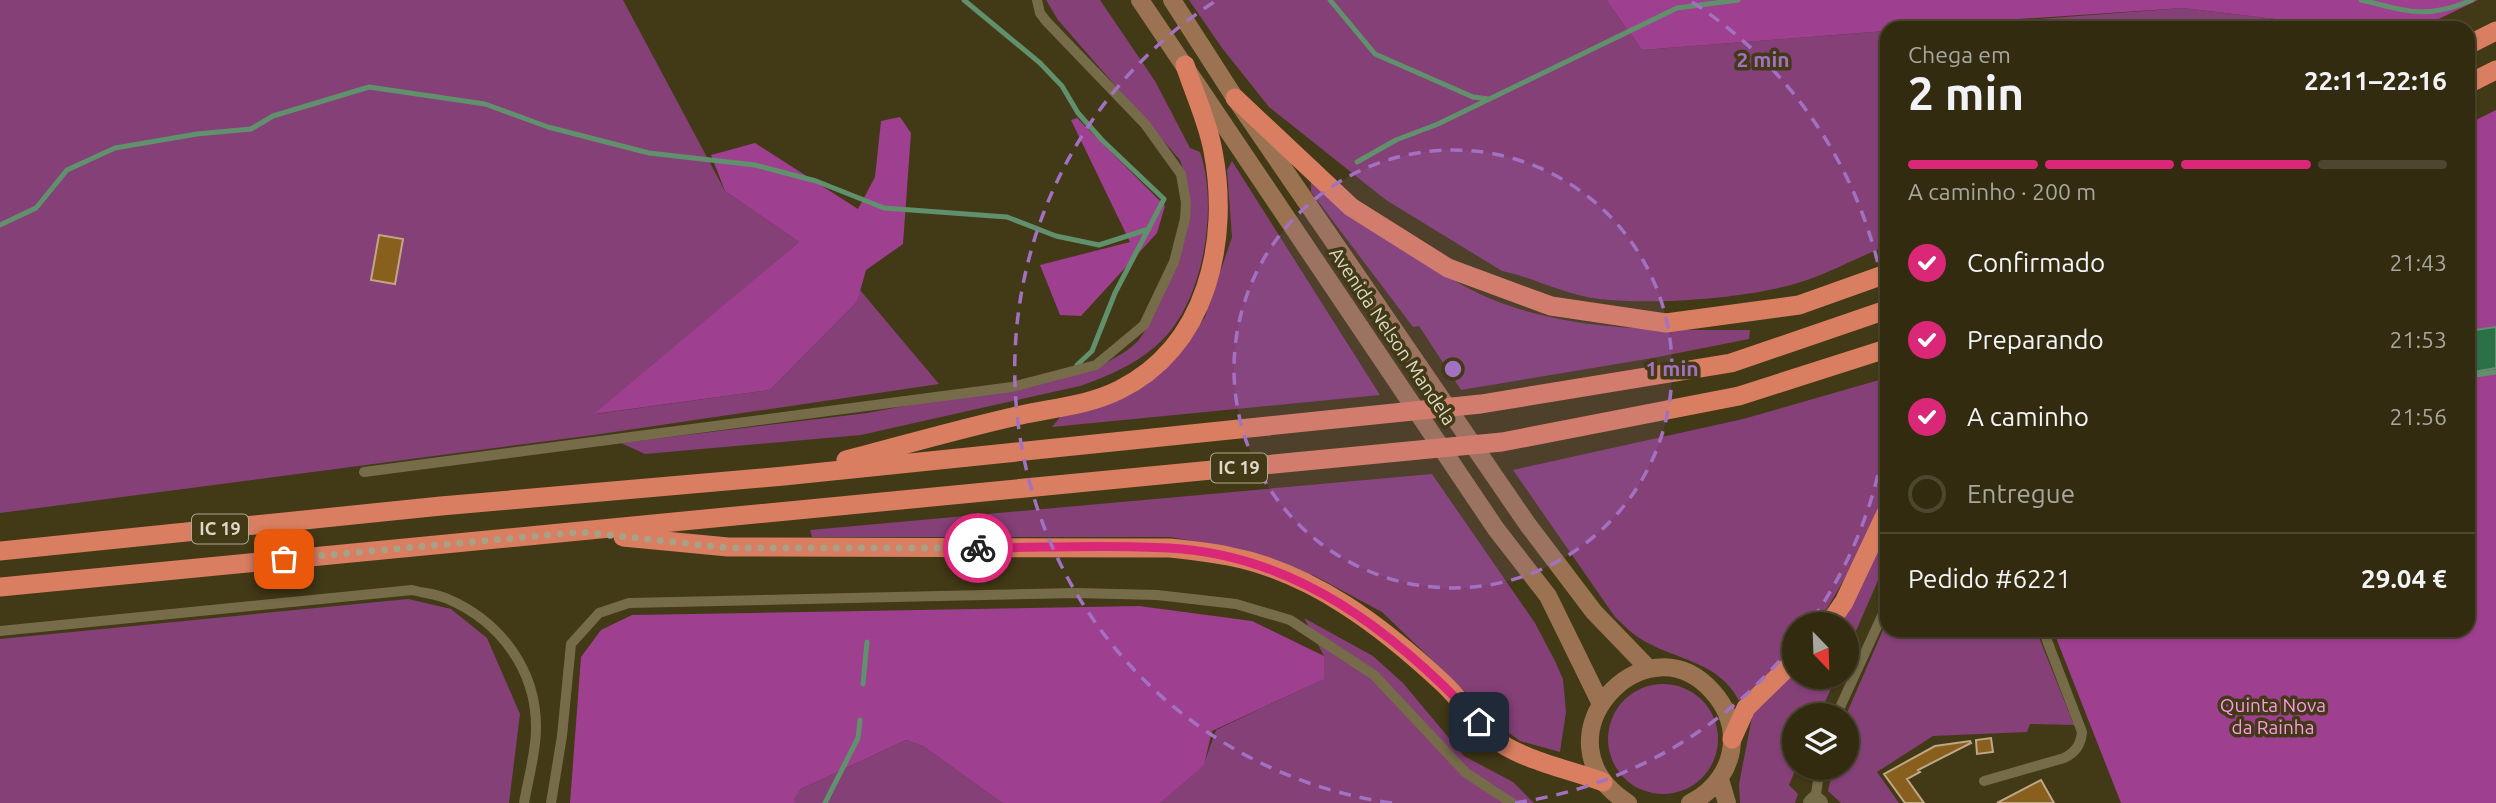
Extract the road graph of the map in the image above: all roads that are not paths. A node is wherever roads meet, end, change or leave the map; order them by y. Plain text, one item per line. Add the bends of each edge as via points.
1 (1037, 0) edge
2 (1140, 0) edge
3 (1172, 0) edge
4 (2496, 31) edge
5 (2475, 42) edge
6 (1185, 65) junction
7 (2496, 70) edge
8 (2475, 80) edge
9 (1235, 98) junction
10 (1880, 276) edge
11 (1880, 312) edge
12 (1880, 351) edge
13 (363, 472) dead end
14 (784, 476) junction
15 (1880, 526) edge
16 (581, 532) junction
17 (0, 551) edge
18 (0, 587) edge
19 (1837, 612) edge
20 (1880, 620) edge
21 (0, 631) edge
22 (2046, 637) edge
23 (1649, 669) junction
24 (1782, 673) edge
25 (1600, 702) junction
26 (1842, 703) edge
27 (1732, 739) junction
28 (1720, 779) junction
29 (1818, 780) edge
30 (1984, 781) dead end
31 (1603, 782) junction
32 (1815, 802) edge
33 (524, 803) edge
34 (551, 803) edge
35 (1512, 803) edge
36 (1628, 803) edge
37 (1690, 803) edge
38 (1727, 803) edge

1 - 13 lane via 1046,21 1145,124 1181,174 1186,203 1174,262 1144,325 1096,365 1012,387
2 - 6 main road, Avenida Nelson Mandela
3 - 9 main road, Avenida Nelson Mandela
4 - 5 highway
6 - 14 highway via 1213,149 1221,208 1219,238 1195,312 1164,358 1118,390 1082,403
6 - 25 main road, Avenida Nelson Mandela via 1496,529 1548,596
7 - 8 highway
9 - 10 highway via 1351,207 1448,268 1551,306 1666,323 1799,305
9 - 23 main road, Avenida Nelson Mandela via 1528,525 1594,612
11 - 14 highway, IC 19 via 1731,363 1481,404
12 - 16 highway, IC 19 via 1739,396 1502,442
14 - 17 highway, IC 19
15 - 19 highway
16 - 18 highway, IC 19
16 - 31 highway via 729,548 1170,548 1229,556 1282,572 1374,624 1445,685 1496,740
20 - 26 lane
21 - 33 lane via 412,590 447,598 494,627 513,650 530,685 536,732
22 - 30 lane via 2082,732 2081,741 2073,754 2064,758
23 - 25 main road via 1613,687
23 - 27 main road via 1679,672 1707,685 1729,719
24 - 27 highway via 1746,708
25 - 31 main road via 1590,728 1591,757
27 - 28 main road
28 - 37 main road
28 - 38 main road
29 - 32 lane
31 - 36 main road
34 - 35 lane via 571,644 599,613 629,603 1076,593 1216,602 1290,620 1374,675 1466,773

